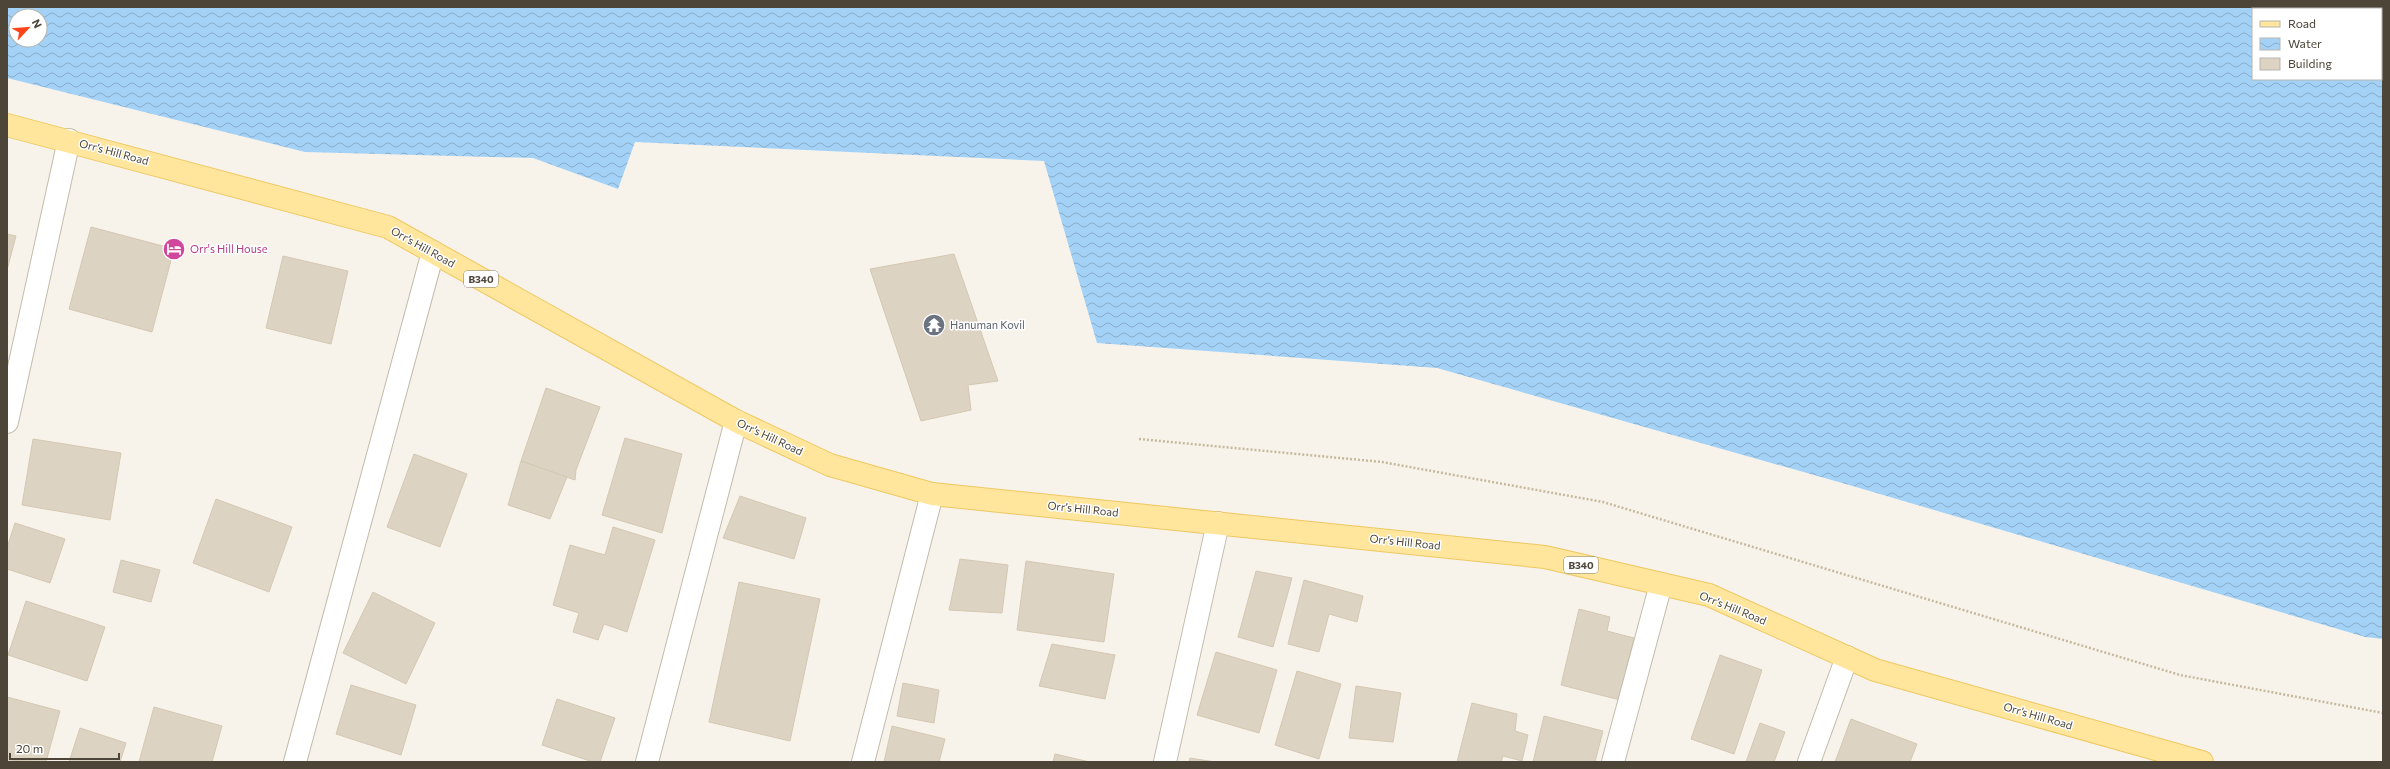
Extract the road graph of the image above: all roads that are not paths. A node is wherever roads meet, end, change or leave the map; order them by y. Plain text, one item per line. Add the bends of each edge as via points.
1 (7, 125) edge
2 (69, 140) junction
3 (433, 252) junction
4 (736, 421) junction
5 (7, 422) edge
6 (932, 494) junction
7 (1218, 523) junction
8 (1661, 584) junction
9 (1847, 657) junction
10 (295, 762) edge
11 (646, 762) edge
12 (863, 762) edge
13 (1166, 762) edge
14 (1613, 762) edge
15 (1809, 762) edge
16 (2202, 762) edge

1 - 2 main road, Orr’s Hill Road / B340
2 - 3 main road, Orr’s Hill Road / B340 via 388,227
2 - 5 street
3 - 4 main road, Orr’s Hill Road / B340
3 - 10 street
4 - 6 main road, Orr’s Hill Road / B340 via 830,465
4 - 11 street
6 - 7 main road, Orr’s Hill Road / B340
6 - 12 street
7 - 8 main road, Orr’s Hill Road / B340 via 1545,556
7 - 13 street
8 - 9 main road, Orr’s Hill Road / B340 via 1708,595
8 - 14 street
9 - 15 street
9 - 16 main road, Orr’s Hill Road / B340 via 1876,670

